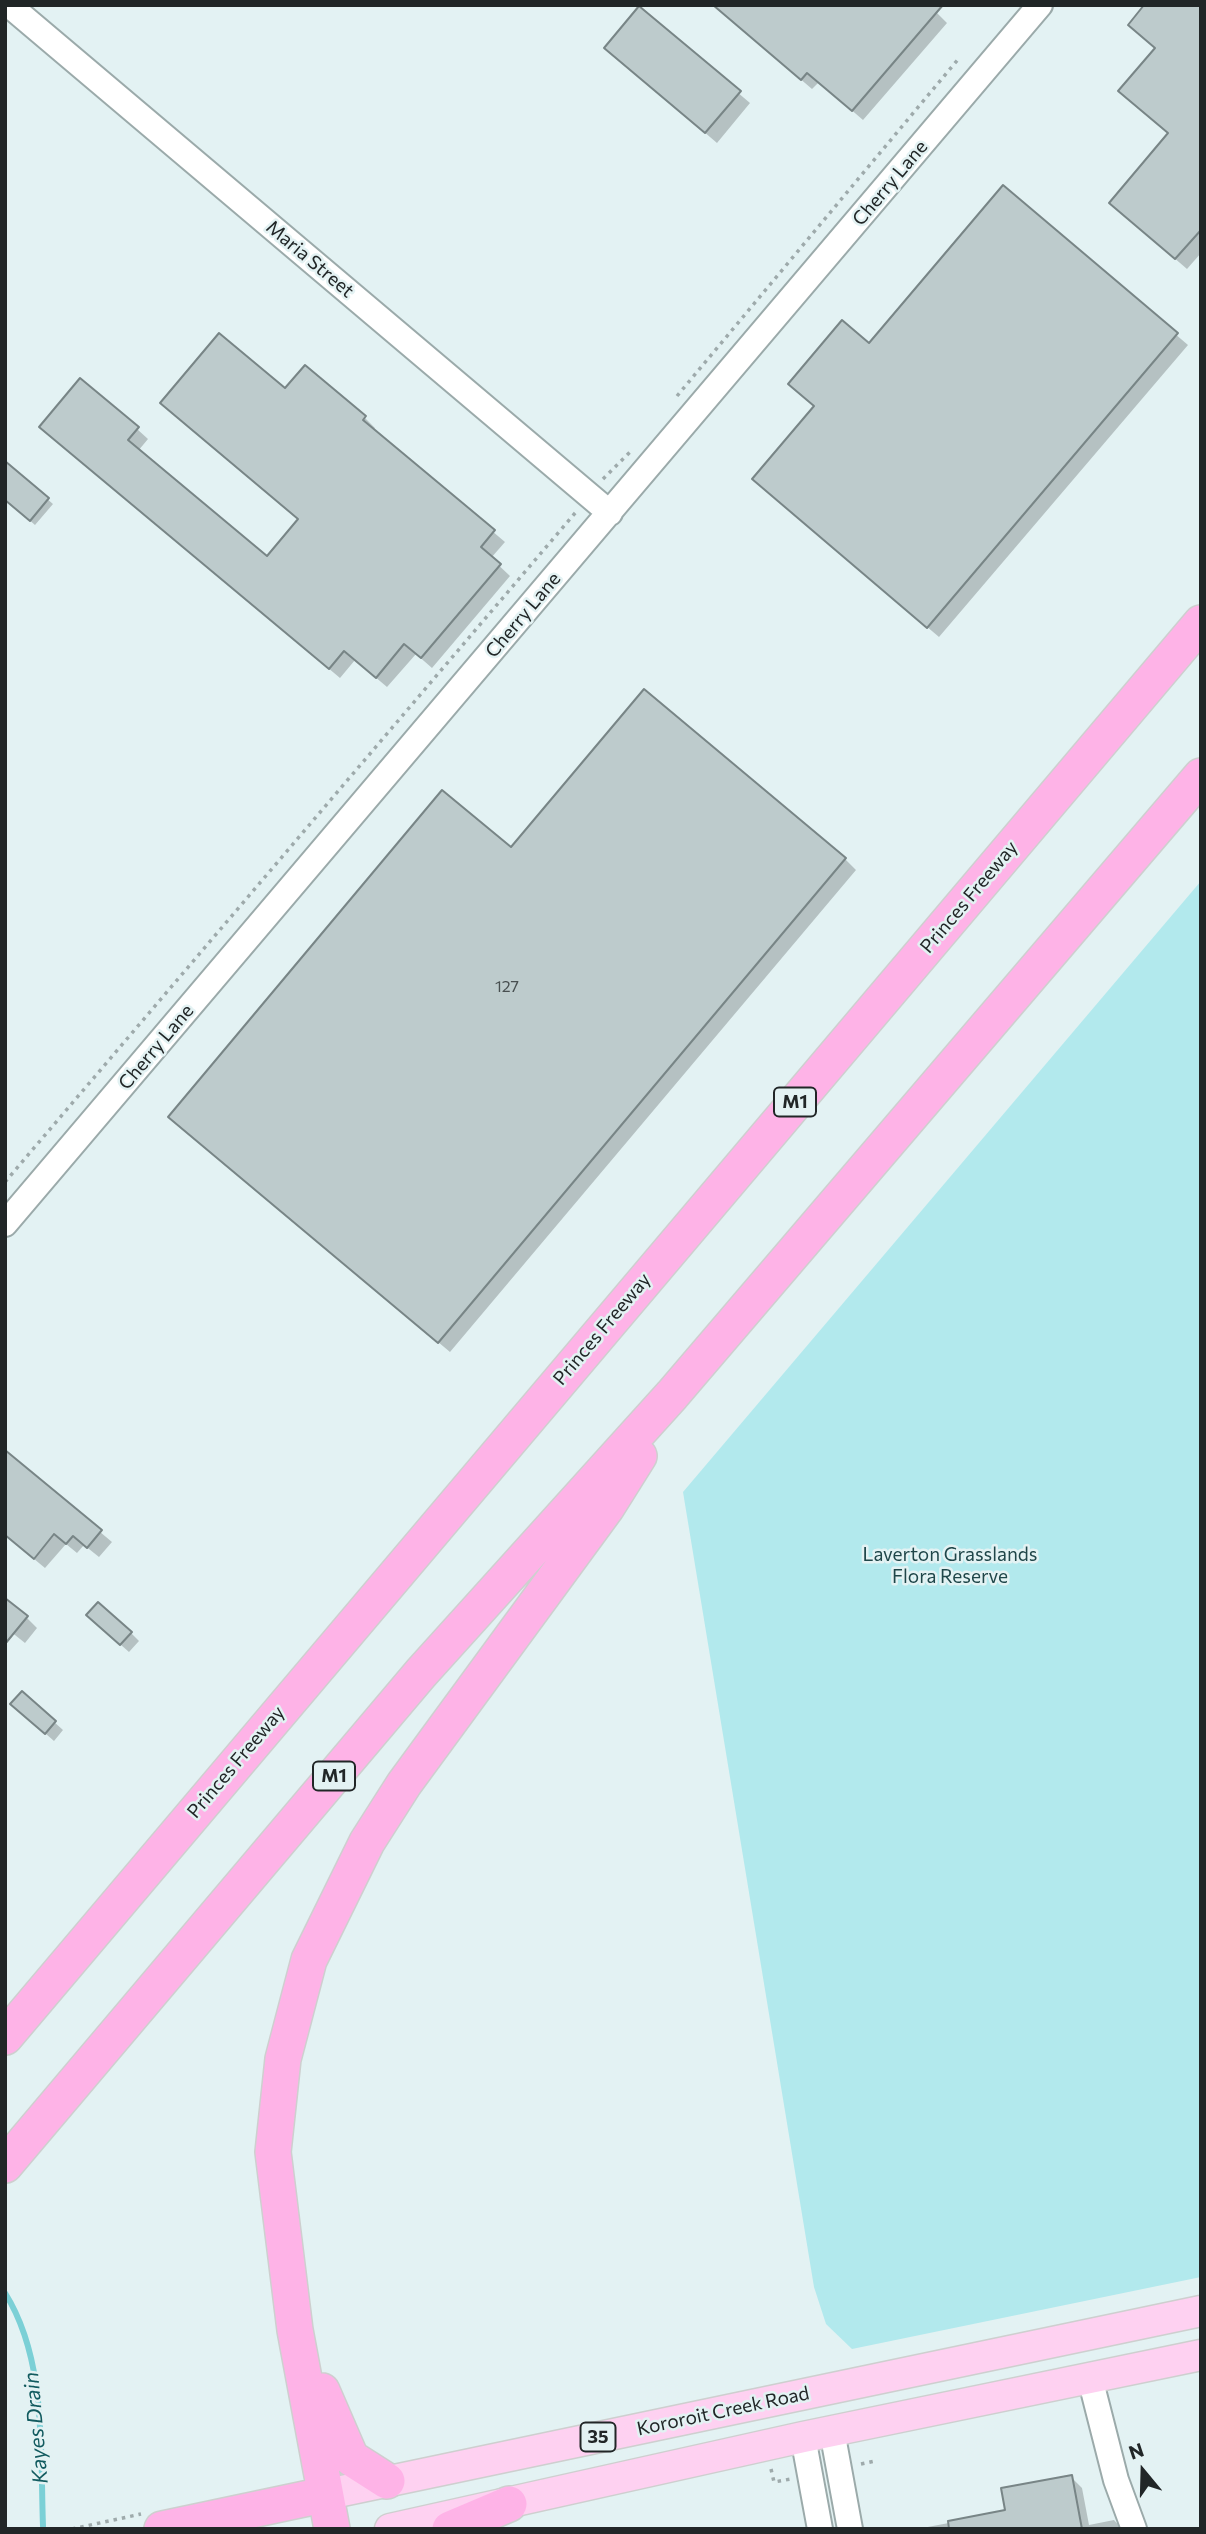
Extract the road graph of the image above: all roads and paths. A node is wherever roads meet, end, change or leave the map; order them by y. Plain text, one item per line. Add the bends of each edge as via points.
1 (9, 5) edge
2 (1040, 5) edge
3 (960, 57) dead end
4 (673, 401) dead end
5 (641, 441) dead end
6 (590, 497) junction
7 (610, 513) junction
8 (1201, 622) edge
9 (1201, 776) edge
10 (5, 1182) edge
11 (5, 1224) edge
12 (672, 1395) junction
13 (388, 1581) junction
14 (5, 2014) edge
15 (5, 2037) edge
16 (5, 2165) edge
17 (1201, 2311) edge
18 (295, 2330) junction
19 (1201, 2355) edge
20 (1090, 2378) junction
21 (810, 2393) junction
22 (832, 2431) junction
23 (803, 2437) junction
24 (387, 2481) junction
25 (323, 2495) junction
26 (509, 2504) junction
27 (162, 2529) edge
28 (332, 2529) edge
29 (390, 2529) edge
30 (450, 2529) edge
31 (820, 2529) edge
32 (850, 2529) edge
33 (1134, 2529) edge

1 - 6 street, Maria Street
2 - 7 street, Cherry Lane
3 - 4 path
5 - 6 path
6 - 7 street, Maria Street
6 - 10 path
7 - 11 street, Cherry Lane
8 - 13 highway, Princes Freeway / M1
9 - 12 highway, M1
12 - 16 highway, M1 via 421,1673
12 - 18 highway via 607,1507 404,1784 355,1864 309,1960 283,2059 273,2152
13 - 14 highway
13 - 15 highway, Princes Freeway / M1
17 - 21 main road, Kororoit Creek Road / 35
18 - 24 highway via 351,2458
18 - 25 highway
19 - 20 main road, 35
20 - 22 main road, 35
20 - 33 street via 1116,2480
21 - 22 main road
21 - 23 main road
21 - 24 main road, Kororoit Creek Road / 35
22 - 23 main road, 35
22 - 32 street
23 - 26 main road, 35
23 - 31 street
24 - 25 main road, Kororoit Creek Road / 35
25 - 27 highway, Kororoit Creek Road / 35
25 - 28 highway
26 - 29 main road, 35
26 - 30 highway

